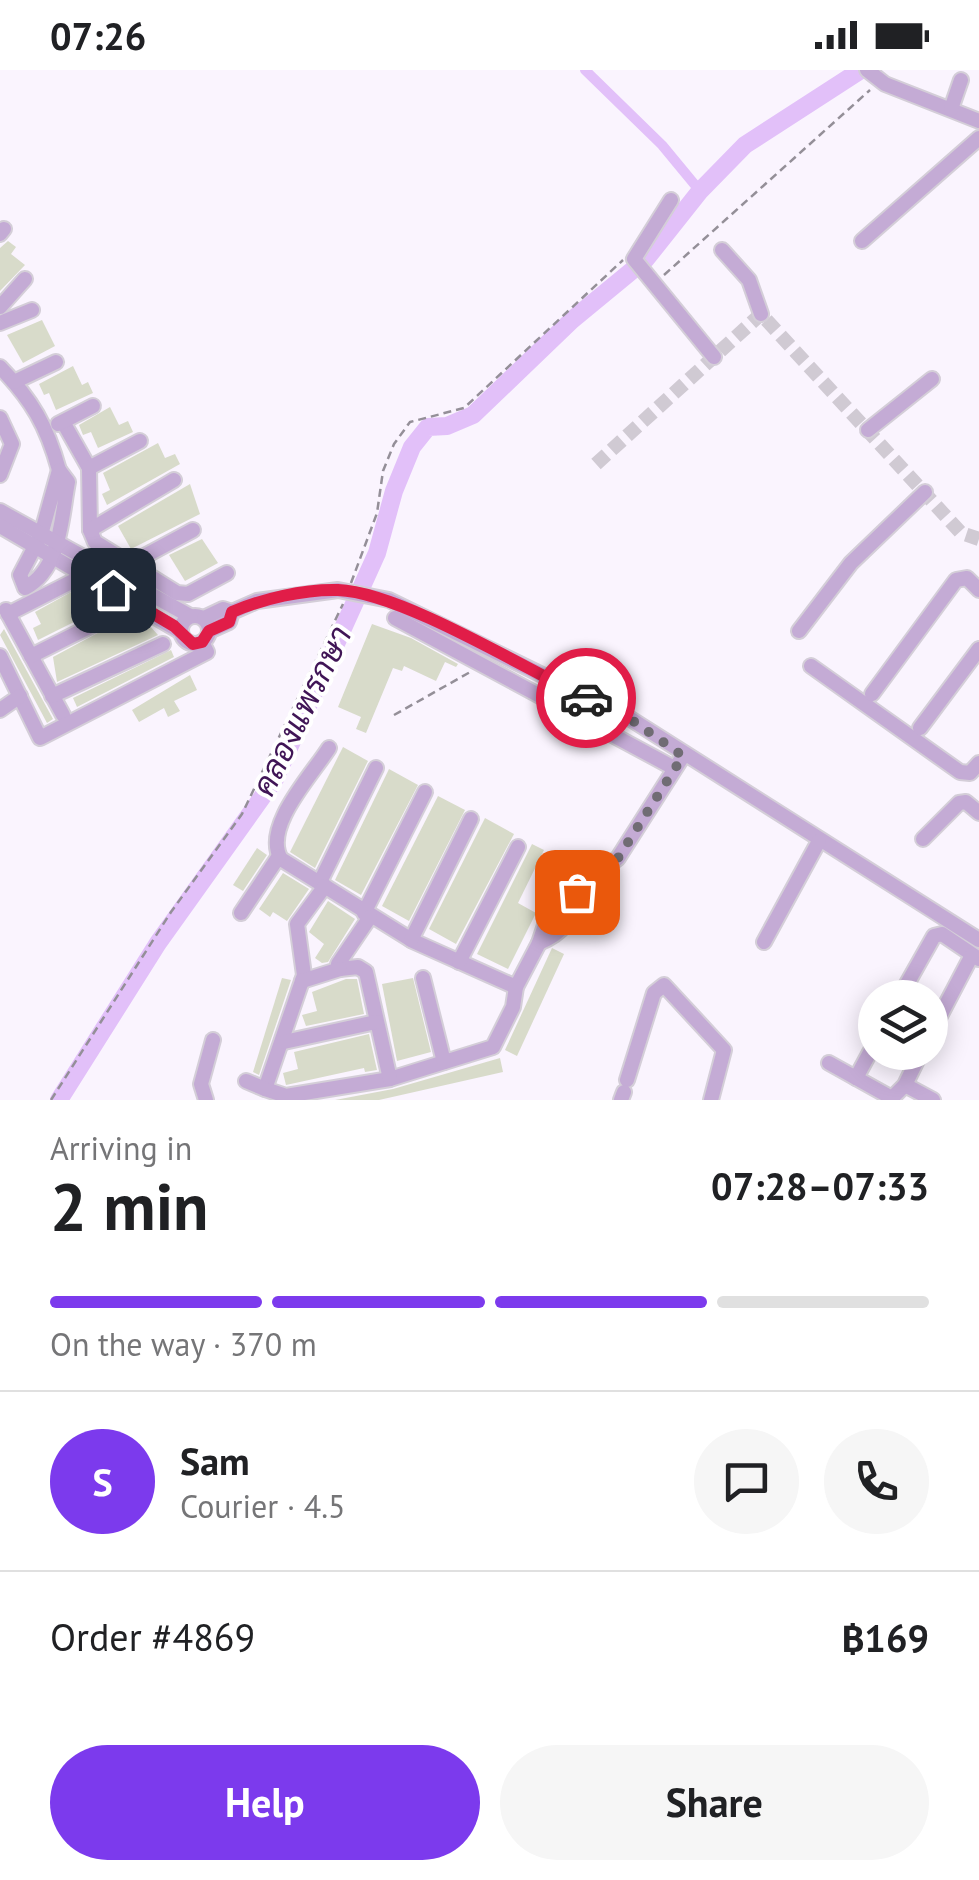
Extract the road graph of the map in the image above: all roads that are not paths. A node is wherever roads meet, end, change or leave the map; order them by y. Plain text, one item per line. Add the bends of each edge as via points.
1 (869, 78) edge
2 (962, 80) dead end
3 (951, 108) junction
4 (979, 121) edge
5 (979, 138) edge
6 (670, 200) dead end
7 (862, 241) dead end
8 (722, 250) dead end
9 (25, 279) dead end
10 (0, 307) edge
11 (32, 310) dead end
12 (761, 314) dead end
13 (0, 323) edge
14 (714, 357) dead end
15 (56, 362) dead end
16 (0, 367) edge
17 (932, 379) dead end
18 (14, 382) junction
19 (93, 406) dead end
20 (0, 418) edge
21 (63, 422) junction
22 (48, 430) junction
23 (868, 430) dead end
24 (140, 442) dead end
25 (89, 468) junction
26 (59, 470) junction
27 (0, 475) edge
28 (174, 480) dead end
29 (925, 492) dead end
30 (0, 511) edge
31 (0, 526) edge
32 (90, 530) junction
33 (193, 530) dead end
34 (38, 540) junction
35 (55, 550) junction
36 (128, 564) junction
37 (228, 573) dead end
38 (73, 581) dead end
39 (24, 588) junction
40 (979, 590) edge
41 (120, 611) dead end
42 (4, 613) edge
43 (395, 618) dead end
44 (201, 627) junction
45 (181, 632) junction
46 (799, 632) dead end
47 (164, 644) dead end
48 (979, 649) edge
49 (0, 656) edge
50 (31, 656) junction
51 (811, 666) dead end
52 (872, 694) dead end
53 (20, 696) junction
54 (52, 696) junction
55 (0, 710) edge
56 (63, 715) dead end
57 (920, 728) dead end
58 (328, 748) dead end
59 (679, 762) junction
60 (979, 763) edge
61 (376, 768) dead end
62 (425, 792) dead end
63 (979, 812) edge
64 (471, 819) dead end
65 (923, 839) dead end
66 (819, 841) junction
67 (518, 847) dead end
68 (279, 856) junction
69 (323, 884) junction
70 (241, 913) dead end
71 (367, 915) junction
72 (410, 940) junction
73 (764, 942) dead end
74 (975, 949) edge
75 (459, 962) junction
76 (340, 969) junction
77 (422, 978) dead end
78 (908, 980) edge
79 (302, 982) junction
80 (516, 987) junction
81 (948, 997) edge
82 (376, 1022) junction
83 (213, 1040) dead end
84 (284, 1042) junction
85 (444, 1062) junction
86 (829, 1063) dead end
87 (860, 1070) edge
88 (913, 1070) edge
89 (390, 1078) junction
90 (856, 1078) junction
91 (246, 1081) dead end
92 (905, 1085) junction
93 (265, 1090) junction
94 (624, 1091) edge
95 (206, 1100) edge
96 (712, 1100) edge
97 (933, 1100) edge

1 - 3 street
2 - 3 street
3 - 4 street
5 - 7 street
6 - 14 street via 633,260 658,279
8 - 12 street via 749,280
9 - 10 street
11 - 13 street
15 - 18 street
16 - 18 street
17 - 23 street
18 - 22 street
19 - 21 street
20 - 27 street via 12,444
21 - 22 street
21 - 25 street
22 - 26 street
24 - 25 street
25 - 32 street
26 - 34 street
26 - 35 street via 68,482
28 - 32 street
29 - 46 street via 851,563
30 - 34 street
31 - 34 street
32 - 36 street via 95,542
33 - 36 street
34 - 35 street
34 - 39 street via 20,574
35 - 39 street via 37,582
35 - 44 street
35 - 45 street
36 - 37 street via 188,594
38 - 42 street
39 - 42 street
40 - 52 street via 967,578 956,580
41 - 50 street
42 - 50 street
43 - 59 street
44 - 45 street via 182,622
44 - 45 street via 189,643
44 - 53 street via 207,652 40,738
44 - 59 street via 223,608 232,612 257,601 338,590 389,600 626,716
47 - 54 street
48 - 57 street
49 - 53 street
50 - 54 street
51 - 60 street via 960,772 970,773
53 - 55 street
54 - 56 street
58 - 68 street via 290,803 276,844
59 - 66 street
59 - 80 street via 618,858 550,910
61 - 69 street
62 - 71 street
63 - 65 street via 966,802 953,806
64 - 72 street
66 - 73 street
66 - 74 street
67 - 75 street
68 - 69 street
68 - 70 street
69 - 71 street
69 - 79 street via 296,924
71 - 72 street
71 - 76 street
72 - 75 street
74 - 78 street via 934,936
74 - 81 street
75 - 80 street
76 - 79 street
76 - 82 street via 366,972
77 - 85 street
79 - 84 street
80 - 85 street via 492,1047
82 - 84 street
82 - 89 street
83 - 95 street via 201,1084
84 - 93 street
85 - 89 street
86 - 90 street
87 - 90 street
88 - 92 street
89 - 93 street via 286,1096
90 - 92 street via 892,1098
91 - 93 street
92 - 97 street
94 - 96 street via 654,993 664,985 724,1050

